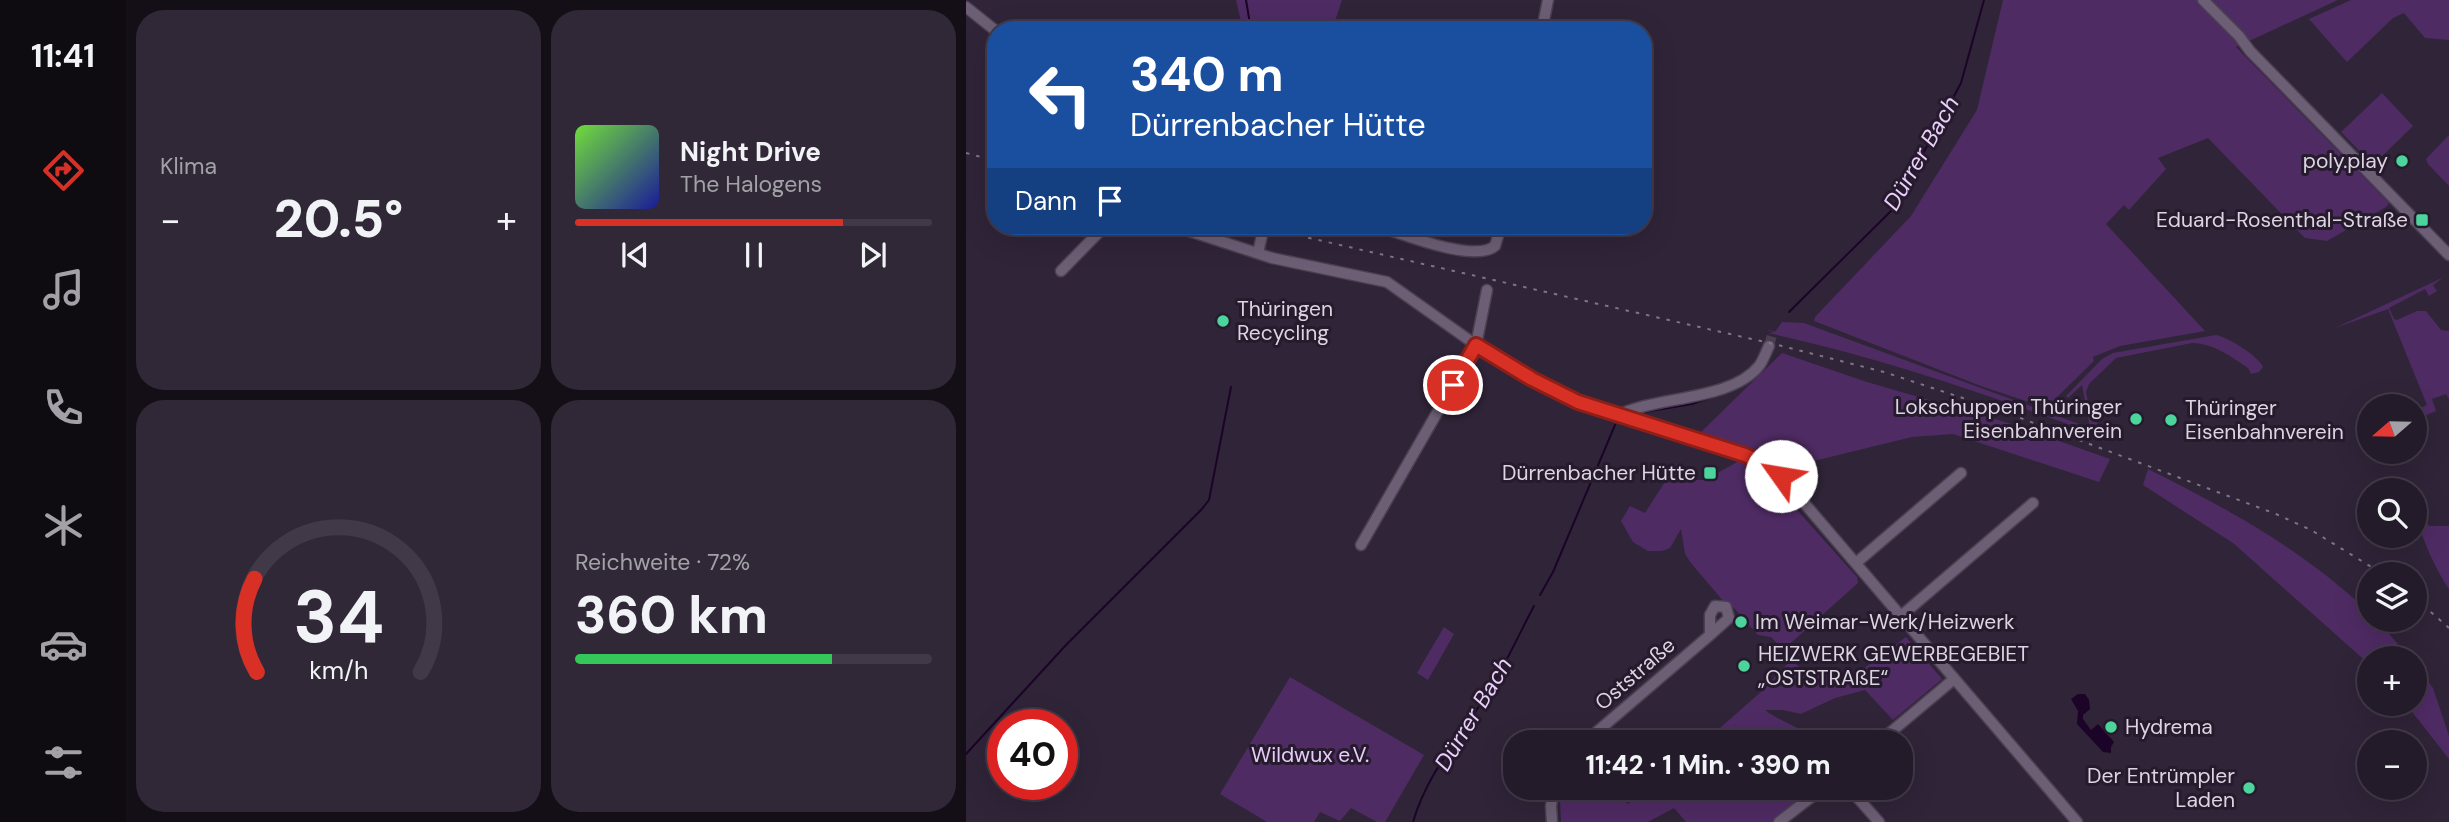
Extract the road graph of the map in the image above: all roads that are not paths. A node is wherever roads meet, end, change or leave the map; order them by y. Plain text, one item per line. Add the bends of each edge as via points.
1 (1548, 0) edge
2 (2203, 0) edge
3 (966, 6) edge
4 (1544, 21) edge
5 (987, 24) edge
6 (1096, 235) edge
7 (1202, 235) edge
8 (1262, 235) edge
9 (1406, 235) edge
10 (1498, 235) edge
11 (1258, 253) junction
12 (2449, 255) edge
13 (1061, 271) dead end
14 (1488, 290) dead end
15 (1476, 345) junction
16 (1769, 346) tunnel mouth
17 (1619, 416) junction
18 (1961, 473) dead end
19 (2034, 503) dead end
20 (1360, 545) dead end
21 (1856, 563) junction
22 (1901, 617) junction
23 (1710, 635) dead end
24 (1954, 679) junction
25 (1599, 730) edge
26 (1893, 730) edge
27 (1552, 800) edge
28 (1807, 800) edge
29 (1860, 800) edge
30 (1552, 822) edge
31 (1779, 822) edge
32 (1879, 822) edge
33 (2077, 822) edge

1 - 4 street
2 - 12 street
3 - 5 street
6 - 13 street
7 - 11 street
8 - 11 street
9 - 10 street via 1482,252 1495,246
11 - 15 street via 1387,282
14 - 15 street
15 - 17 street via 1578,402
15 - 20 street
16 - 17 street via 1759,366 1729,385
17 - 21 street via 1765,464 1781,476
18 - 21 street
19 - 22 street
21 - 22 street
22 - 24 street
23 - 25 street, Oststraße
24 - 26 street
24 - 33 street
27 - 30 street
28 - 31 street
29 - 32 street

